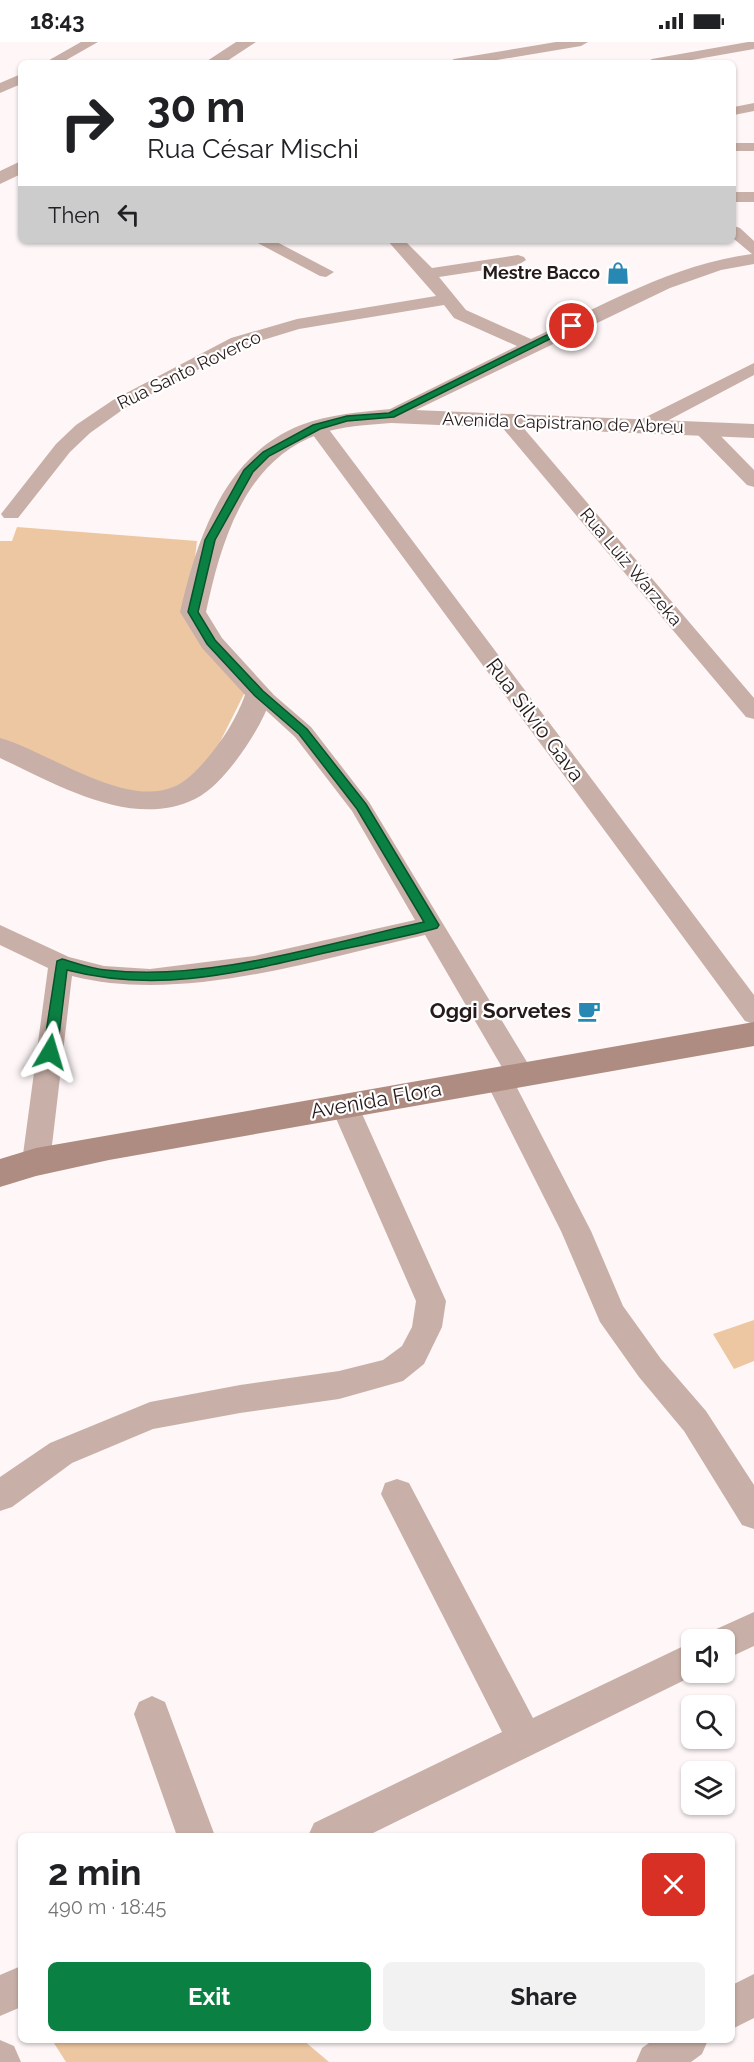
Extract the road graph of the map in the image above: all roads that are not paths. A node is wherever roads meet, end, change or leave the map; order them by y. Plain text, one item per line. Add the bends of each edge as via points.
1 (92, 42) edge
2 (248, 42) edge
3 (580, 42) edge
4 (754, 45) edge
5 (57, 60) edge
6 (217, 60) edge
7 (469, 60) edge
8 (669, 60) edge
9 (18, 80) edge
10 (0, 89) edge
11 (754, 107) edge
12 (736, 111) edge
13 (736, 147) edge
14 (754, 147) edge
15 (18, 169) edge
16 (0, 178) edge
17 (736, 197) edge
18 (754, 197) edge
19 (736, 233) edge
20 (266, 243) edge
21 (398, 243) edge
22 (754, 250) edge
23 (518, 260) dead end
24 (754, 260) edge
25 (326, 272) dead end
26 (428, 274) junction
27 (447, 299) junction
28 (529, 345) junction
29 (754, 368) edge
30 (390, 416) junction
31 (508, 422) junction
32 (643, 426) junction
33 (316, 427) junction
34 (703, 429) junction
35 (754, 431) edge
36 (754, 481) edge
37 (11, 514) dead end
38 (259, 694) junction
39 (754, 712) edge
40 (0, 747) edge
41 (432, 925) junction
42 (0, 934) edge
43 (62, 964) junction
44 (754, 1014) edge
45 (754, 1034) edge
46 (509, 1076) junction
47 (345, 1107) junction
48 (36, 1162) junction
49 (0, 1173) edge
50 (398, 1494) dead end
51 (0, 1496) edge
52 (754, 1514) edge
53 (754, 1629) edge
54 (735, 1638) edge
55 (681, 1664) edge
56 (152, 1714) dead end
57 (524, 1738) junction
58 (195, 1833) edge
59 (333, 1833) edge
60 (18, 1987) edge
61 (754, 1994) edge
62 (0, 1996) edge
63 (735, 2007) edge
64 (684, 2043) edge
65 (656, 2062) edge

1 - 5 street
2 - 6 street
3 - 7 street
4 - 8 street
9 - 10 street
11 - 12 street
13 - 14 street
15 - 16 street
17 - 18 street
19 - 22 street
20 - 25 street
21 - 26 street
23 - 26 street
24 - 28 street via 690,274
26 - 27 street
27 - 28 street via 464,317
27 - 37 street, Rua Santo Roverco via 297,324 237,342 118,404 83,429
28 - 30 street
29 - 32 street
30 - 31 street, Avenida Capistrano de Abreu
30 - 33 street, Avenida Capistrano de Abreu via 347,418
31 - 32 street, Avenida Capistrano de Abreu
31 - 39 street, Rua Luiz Warzeka
32 - 34 street, Avenida Capistrano de Abreu
33 - 38 street, Avenida Capistrano de Abreu via 266,454 249,470 210,540 199,580 193,612 211,642
33 - 44 street, Rua Silvio Gava
34 - 35 street, Avenida Capistrano de Abreu
34 - 36 street
38 - 40 street via 253,714 236,742 202,782 182,795 132,799
38 - 41 street via 303,732 361,807
41 - 43 street via 254,964 150,978 104,975
41 - 46 street
42 - 43 street
43 - 48 street
45 - 46 main road, Avenida Flora
46 - 47 main road, Avenida Flora
46 - 52 street via 611,1313 695,1421
47 - 48 main road, Avenida Flora
47 - 51 street via 430,1301 427,1327 413,1355 392,1371 339,1385 150,1416 61,1453
48 - 49 main road, Avenida Flora
50 - 57 street
53 - 54 street
55 - 57 street
56 - 58 street
57 - 59 street
60 - 62 street
61 - 63 street
64 - 65 street

